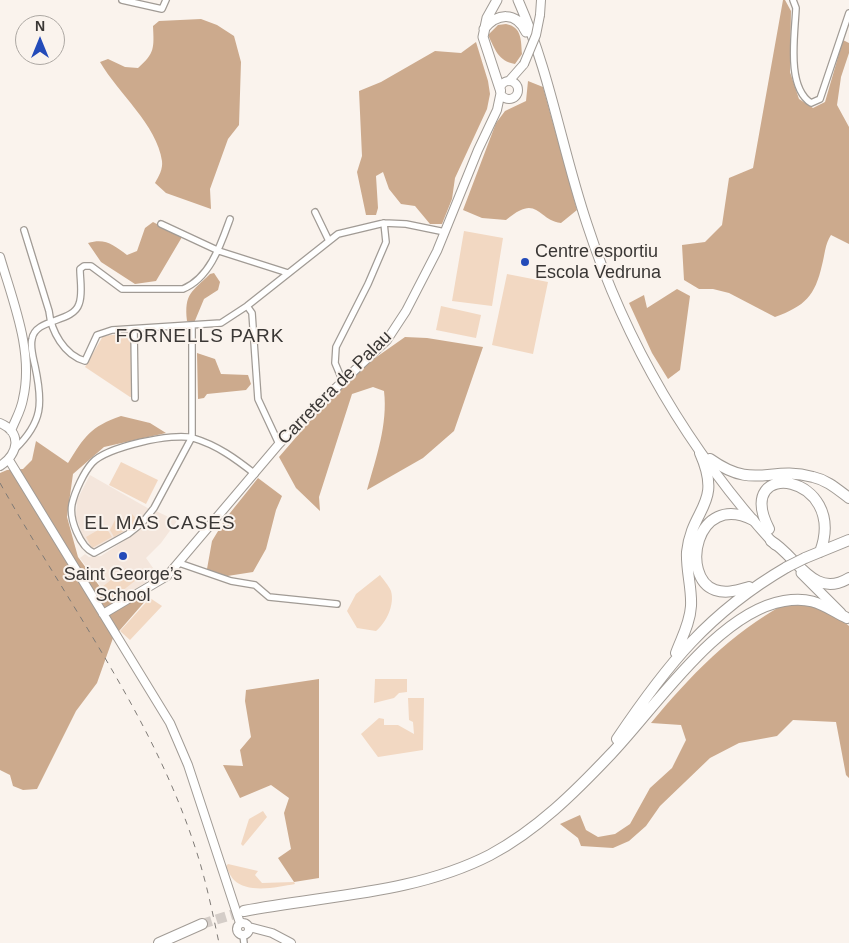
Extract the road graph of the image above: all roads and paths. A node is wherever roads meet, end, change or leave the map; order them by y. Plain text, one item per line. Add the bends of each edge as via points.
1 (122, 0) edge
2 (166, 0) edge
3 (497, 0) edge
4 (518, 0) edge
5 (541, 0) edge
6 (795, 1) edge
7 (849, 13) edge
8 (484, 29) junction
9 (493, 68) junction
10 (518, 73) junction
11 (508, 81) junction
12 (548, 83) junction
13 (518, 87) junction
14 (500, 90) junction
15 (513, 98) junction
16 (497, 110) junction
17 (315, 212) dead end
18 (230, 219) dead end
19 (384, 223) junction
20 (161, 224) dead end
21 (24, 230) dead end
22 (445, 232) junction
23 (329, 241) junction
24 (219, 251) junction
25 (0, 257) edge
26 (288, 273) junction
27 (246, 306) junction
28 (50, 323) junction
29 (192, 326) junction
30 (134, 328) junction
31 (343, 382) junction
32 (135, 398) dead end
33 (22, 407) junction
34 (2, 424) edge
35 (682, 424) junction
36 (11, 432) junction
37 (192, 438) junction
38 (279, 444) junction
39 (15, 449) junction
40 (700, 453) junction
41 (710, 458) junction
42 (9, 460) junction
43 (0, 465) edge
44 (255, 474) junction
45 (849, 498) edge
46 (841, 508) dead end
47 (753, 520) junction
48 (769, 529) junction
49 (838, 531) dead end
50 (849, 540) edge
51 (771, 541) junction
52 (820, 552) junction
53 (179, 563) junction
54 (849, 578) edge
55 (816, 581) junction
56 (757, 585) junction
57 (337, 604) dead end
58 (103, 614) junction
59 (848, 617) edge
60 (674, 660) junction
61 (592, 772) junction
62 (244, 911) tunnel mouth
63 (240, 923) junction
64 (202, 924) tunnel mouth
65 (249, 927) junction
66 (244, 939) edge
67 (160, 943) edge
68 (292, 943) edge

1 - 2 street via 162,8
3 - 8 main road
4 - 12 main road
5 - 10 street, bridge via 536,35
6 - 7 street via 796,78 807,100 815,104 820,100
8 - 9 main road via 484,43
8 - 12 main road via 498,17 509,16 518,20
9 - 11 main road
9 - 14 main road
10 - 11 street
10 - 13 street
11 - 13 street
11 - 14 street
12 - 35 main road via 586,222 606,279 636,346
13 - 15 street
14 - 15 street via 504,97
14 - 16 street, Carretera de Palau
15 - 16 street, Carretera de Palau
16 - 22 street, Carretera de Palau
17 - 23 street
18 - 24 street
19 - 22 street
19 - 23 street via 338,234
19 - 31 street via 386,242 336,346 335,363
20 - 24 street
21 - 28 street
22 - 31 street, Carretera de Palau via 396,327 387,340
23 - 26 street
24 - 26 street
24 - 28 street via 192,285 183,289 122,289 91,266 84,266 80,269 79,305 74,312
25 - 33 street via 24,346 26,375
26 - 27 street
27 - 29 street via 221,323
27 - 38 street via 252,313 258,399
28 - 30 street via 62,344 84,361 97,335
28 - 39 street via 35,332 31,340 39,393 36,423 30,435
29 - 30 street
29 - 37 street
30 - 32 street
31 - 38 street, Carretera de Palau
33 - 34 street via 11,420
33 - 36 street
34 - 36 street
35 - 40 main road
35 - 41 main road
36 - 39 street
37 - 37 street via 136,443 106,452 92,463 72,504 73,520 88,550 94,553 142,523 154,508
37 - 44 street via 232,455
38 - 44 street, Carretera de Palau
39 - 42 street
40 - 47 main road
40 - 60 highway via 709,475 709,492 689,543 690,619
41 - 45 highway via 726,470 744,476 790,474 812,477 832,485
41 - 48 main road
42 - 43 street
42 - 58 street
44 - 53 street, Carretera de Palau
46 - 48 highway via 834,496 821,487 802,482 781,485 765,501 763,511
47 - 51 main road
47 - 56 highway via 728,512 714,517 700,538 697,567 703,581 714,590 729,592
48 - 55 main road
49 - 52 highway
50 - 52 highway
51 - 55 highway
51 - 59 main road
52 - 56 highway, bridge
53 - 57 street via 231,581 255,585 269,597
53 - 58 street, Carretera de Palau via 167,576
54 - 55 highway via 836,583
55 - 59 main road
56 - 60 highway via 711,621
58 - 63 street via 170,723 188,765
59 - 61 highway via 827,605 802,600 775,603 751,613 701,653
60 - 61 highway
61 - 62 highway via 528,832 456,870 386,889
63 - 65 street
63 - 66 street via 236,930
64 - 67 highway
65 - 66 street
65 - 68 street

